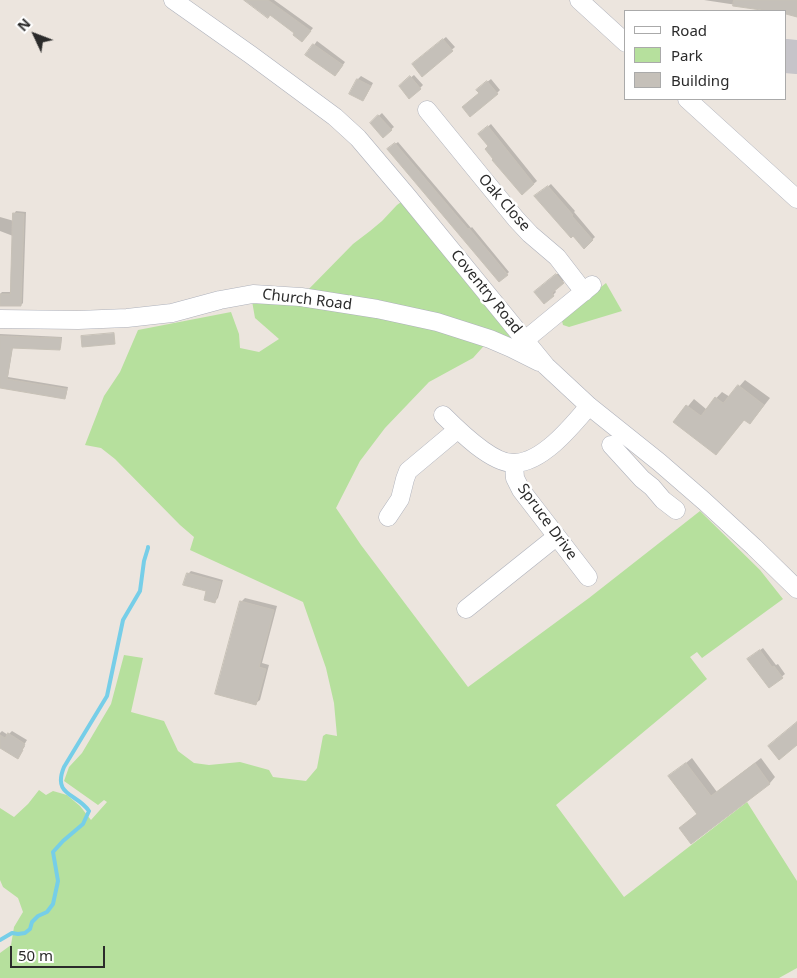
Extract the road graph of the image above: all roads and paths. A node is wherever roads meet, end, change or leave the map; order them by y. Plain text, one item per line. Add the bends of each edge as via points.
1 (173, 0) edge
2 (579, 0) edge
3 (624, 41) edge
4 (688, 100) edge
5 (426, 110) dead end
6 (797, 199) edge
7 (0, 319) edge
8 (525, 340) junction
9 (546, 366) junction
10 (589, 406) junction
11 (443, 415) dead end
12 (457, 430) junction
13 (612, 445) dead end
14 (514, 464) junction
15 (669, 472) junction
16 (652, 487) junction
17 (676, 510) dead end
18 (388, 517) dead end
19 (556, 537) junction
20 (588, 577) dead end
21 (797, 589) edge
22 (466, 608) dead end

1 - 8 street, Coventry Road via 251,54 358,138
2 - 3 street
4 - 6 street
5 - 8 street, Oak Close via 530,234 588,288
7 - 9 street, Church Road via 132,318 172,313 252,294 301,297 437,322 490,339
8 - 9 street, Coventry Road
9 - 10 street, Coventry Road
10 - 14 street via 554,443 528,460
10 - 15 street, Coventry Road
11 - 12 street
12 - 14 street via 493,457
12 - 18 street via 408,471 400,499
13 - 16 street
14 - 19 street, Spruce Drive via 521,490
15 - 16 street
15 - 21 street, Coventry Road
16 - 17 street
19 - 20 street, Spruce Drive
19 - 22 street

